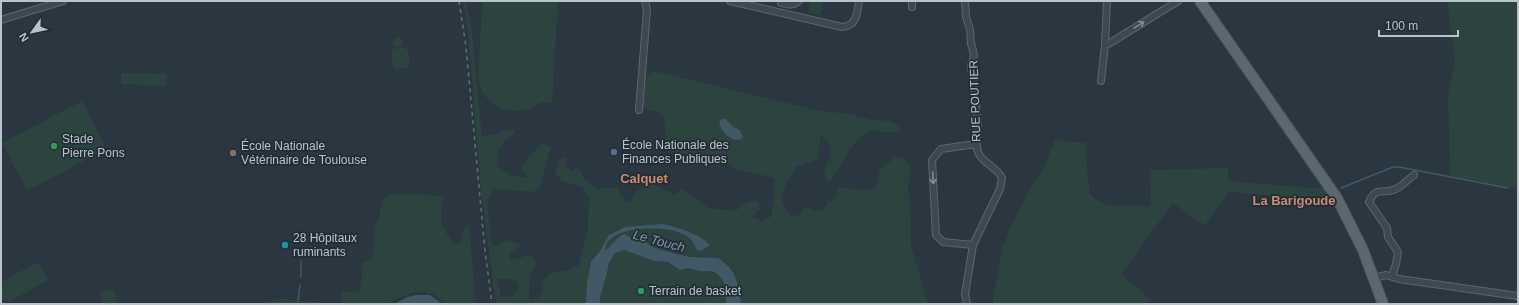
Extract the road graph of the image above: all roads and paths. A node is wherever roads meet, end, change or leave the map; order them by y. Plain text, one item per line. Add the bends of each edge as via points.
1 (63, 1) edge
2 (644, 1) edge
3 (730, 1) edge
4 (799, 1) edge
5 (859, 1) edge
6 (965, 1) edge
7 (1107, 1) edge
8 (1178, 1) edge
9 (1200, 1) edge
10 (781, 3) dead end
11 (1, 20) edge
12 (1105, 45) junction
13 (1101, 81) dead end
14 (639, 110) dead end
15 (976, 144) junction
16 (1414, 176) dead end
17 (973, 245) junction
18 (1392, 276) junction
19 (1376, 277) junction
20 (1518, 296) edge
21 (967, 304) edge
22 (1383, 304) edge
23 (1387, 304) edge

1 - 11 street
2 - 14 street via 647,10
3 - 5 street via 842,27 851,25 856,19
4 - 10 street via 790,5
6 - 15 street, RUE POUTIER via 974,56 972,71 978,132
7 - 12 street
12 -> 8 street
9 - 19 main road via 1324,172 1352,215
12 - 13 street
15 - 17 street, RUE POUTIER via 982,160 996,168 1002,178 1000,189
15 -> 17 street via 941,149 932,160 936,235 943,242
16 - 18 street via 1392,191 1380,190 1369,202 1398,252
17 - 21 street, RUE POUTIER via 965,294
18 - 19 street
18 - 20 street
19 - 22 main road
19 - 23 main road

